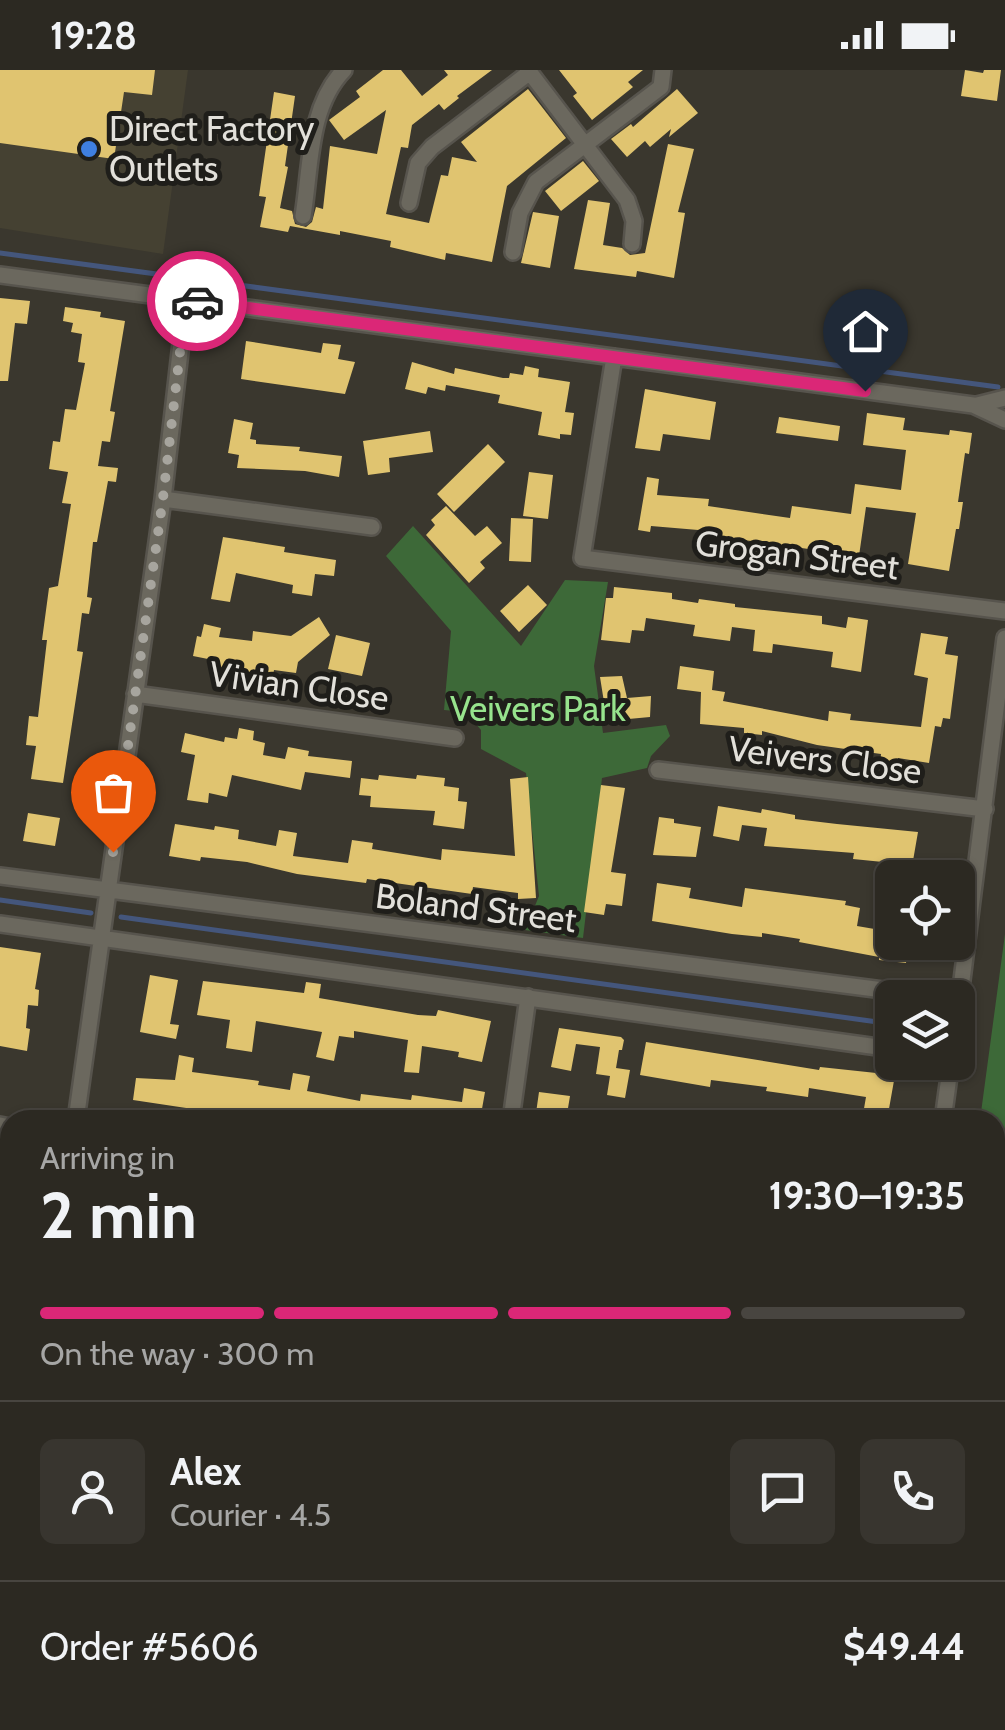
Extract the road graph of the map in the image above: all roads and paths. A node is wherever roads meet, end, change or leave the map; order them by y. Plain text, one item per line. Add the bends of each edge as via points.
1 (344, 70) edge
2 (663, 70) edge
3 (529, 71) edge
4 (584, 144) junction
5 (409, 203) dead end
6 (303, 216) dead end
7 (632, 244) dead end
8 (513, 252) dead end
9 (0, 275) edge
10 (186, 300) junction
11 (614, 357) junction
12 (1005, 398) edge
13 (973, 405) junction
14 (1005, 420) edge
15 (163, 498) junction
16 (372, 527) dead end
17 (1005, 611) edge
18 (1005, 638) edge
19 (135, 694) junction
20 (455, 738) dead end
21 (658, 770) dead end
22 (985, 809) junction
23 (0, 876) edge
24 (108, 891) junction
25 (0, 924) edge
26 (103, 936) junction
27 (958, 980) edge
28 (875, 992) edge
29 (528, 996) junction
30 (875, 1047) edge
31 (948, 1080) edge
32 (77, 1110) edge
33 (512, 1110) edge
34 (944, 1110) edge

1 - 6 street via 320,103
2 - 4 street via 661,87
3 - 4 street
3 - 5 street via 432,147 418,163
4 - 7 street via 626,200 634,221
4 - 8 street via 536,182 520,213
9 - 10 street
10 - 11 street
10 - 15 street
11 - 13 street
11 - 17 street, Grogan Street via 582,558
12 - 13 street
13 - 14 street
15 - 16 street
15 - 19 street
18 - 22 street
19 - 20 street, Vivian Close
19 - 24 street
21 - 22 street, Veivers Close
22 - 27 street
23 - 24 street, Boland Street
24 - 26 street
24 - 28 street, Boland Street
25 - 26 street
26 - 29 street
26 - 32 street
29 - 30 street
29 - 33 street
31 - 34 street

